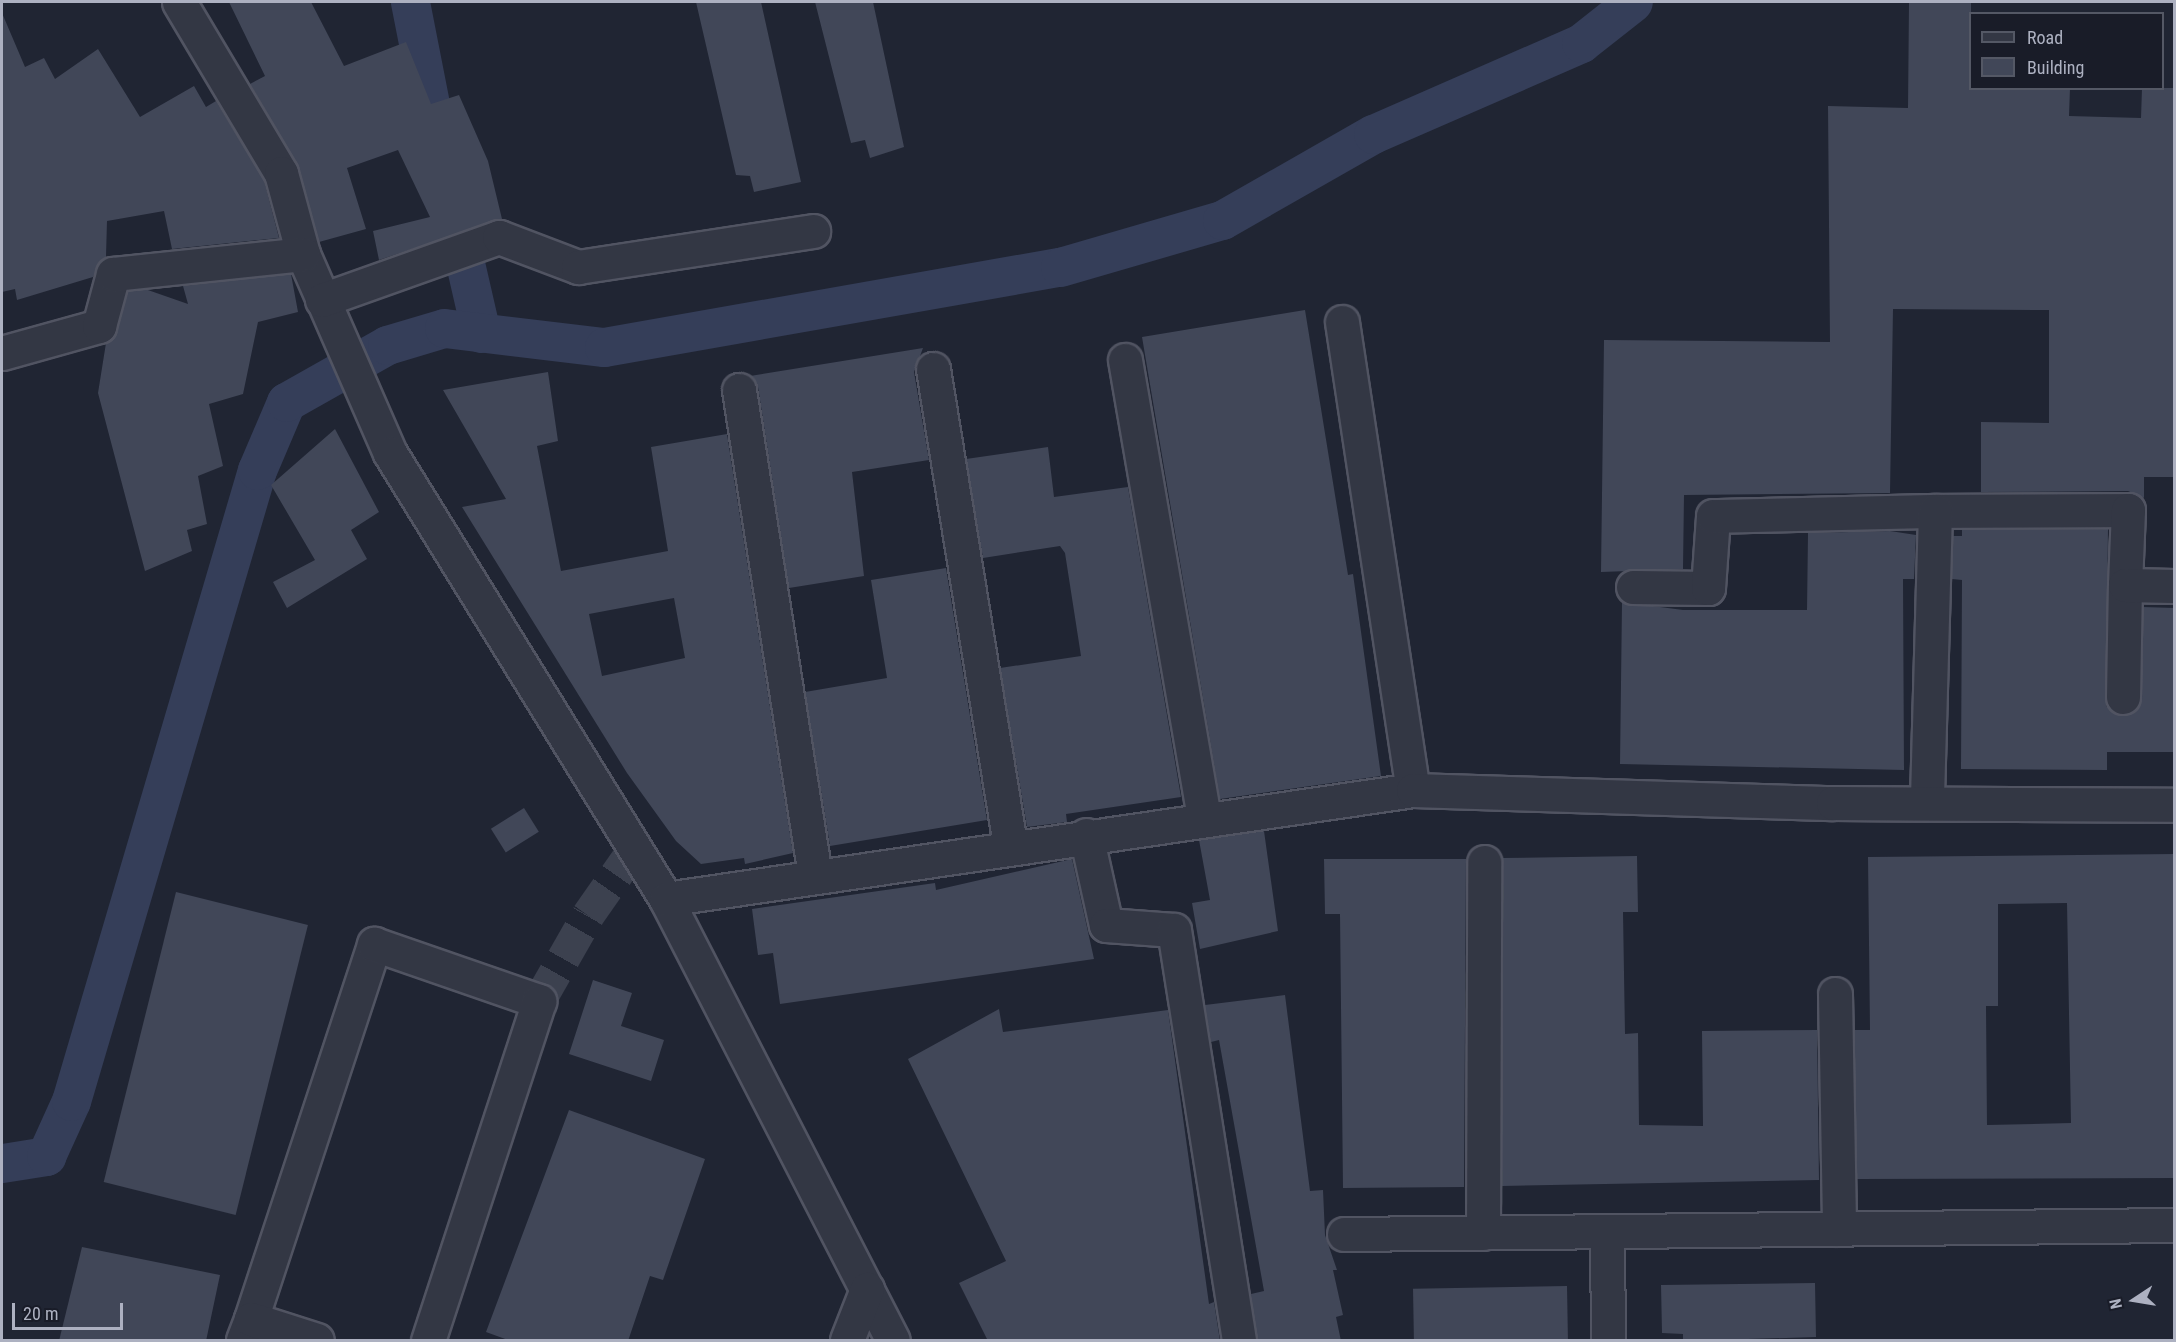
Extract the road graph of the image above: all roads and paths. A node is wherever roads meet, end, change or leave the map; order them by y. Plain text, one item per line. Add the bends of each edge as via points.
1 (179, 2) edge
2 (813, 231) dead end
3 (303, 254) junction
4 (327, 310) junction
5 (1342, 322) dead end
6 (2, 353) edge
7 (1125, 360) dead end
8 (933, 369) dead end
9 (739, 390) dead end
10 (1935, 511) junction
11 (2125, 585) junction
12 (2175, 586) edge
13 (1633, 587) dead end
14 (2123, 697) dead end
15 (1413, 790) junction
16 (1927, 803) junction
17 (2175, 805) edge
18 (1204, 818) junction
19 (1086, 835) junction
20 (1010, 846) junction
21 (1484, 862) dead end
22 (815, 873) junction
23 (666, 899) junction
24 (1835, 994) dead end
25 (2175, 1225) edge
26 (1839, 1229) junction
27 (1607, 1232) junction
28 (1483, 1233) junction
29 (1344, 1234) dead end
30 (867, 1289) junction
31 (247, 1330) edge
32 (317, 1341) edge
33 (428, 1341) edge
34 (847, 1341) edge
35 (893, 1341) edge
36 (1239, 1341) edge
37 (1608, 1341) edge

1 - 3 street via 281,173
2 - 4 street via 578,267 499,237 435,256
3 - 4 street
3 - 6 street via 113,273 99,326
4 - 23 street via 390,453
5 - 15 street
7 - 18 street
8 - 20 street
9 - 22 street
10 - 11 street via 2128,510
10 - 13 street via 1713,516 1708,588
10 - 16 street
11 - 12 street
11 - 14 street
15 - 16 street
15 - 18 street
16 - 17 street
18 - 19 street
19 - 20 street
19 - 36 street via 1106,925 1174,930
20 - 22 street
21 - 28 street
22 - 23 street
23 - 30 street
24 - 26 street
25 - 26 street
26 - 27 street
27 - 28 street
27 - 37 street
28 - 29 street
30 - 34 street
30 - 35 street
31 - 32 street
31 - 33 street via 374,944 539,1001

